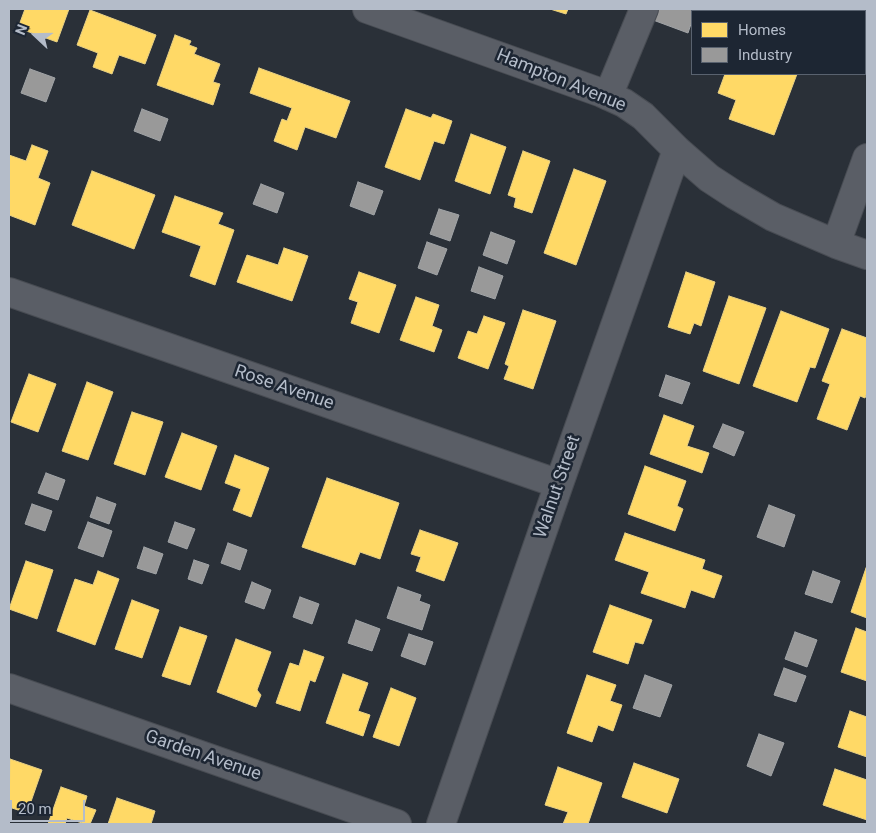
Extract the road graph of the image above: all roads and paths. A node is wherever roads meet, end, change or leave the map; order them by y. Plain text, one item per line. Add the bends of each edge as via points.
1 (644, 9) edge
2 (373, 10) edge
3 (608, 96) junction
4 (677, 150) junction
5 (867, 158) edge
6 (836, 244) junction
7 (867, 255) edge
8 (9, 292) edge
9 (559, 484) junction
10 (9, 688) edge
11 (397, 824) edge
12 (441, 824) edge

1 - 3 street
2 - 3 street, Hampton Avenue
3 - 4 street, Hampton Avenue via 643,116
4 - 6 street, Hampton Avenue via 709,178 735,195 773,217
4 - 9 street, Walnut Street
5 - 6 street
6 - 7 street, Hampton Avenue
8 - 9 street, Rose Avenue
9 - 12 street, Walnut Street
10 - 11 street, Garden Avenue

